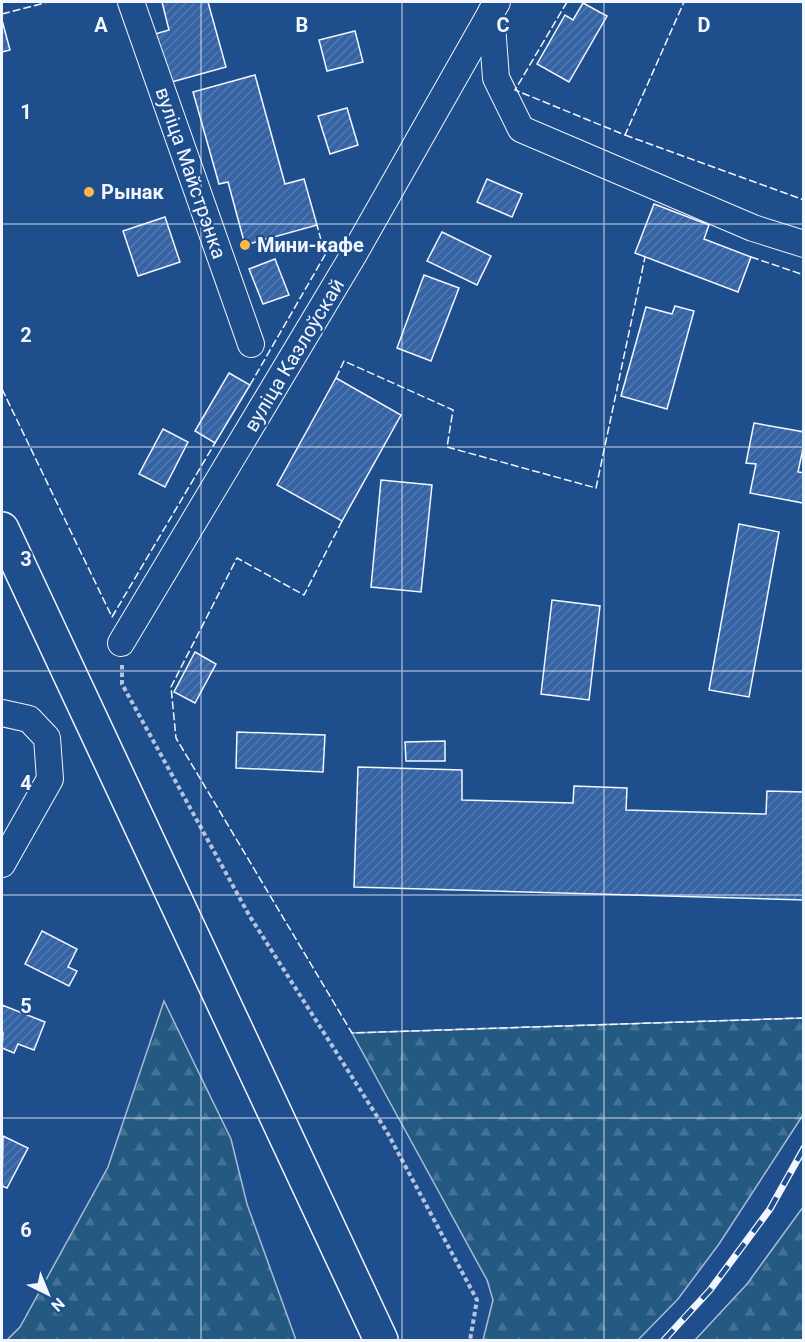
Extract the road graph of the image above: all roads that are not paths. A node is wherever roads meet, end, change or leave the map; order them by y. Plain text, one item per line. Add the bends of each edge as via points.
1 (131, 2) edge
2 (494, 7) edge
3 (804, 244) edge
4 (251, 345) dead end
5 (2, 529) edge
6 (121, 643) road end
7 (2, 713) edge
8 (2, 864) edge
9 (381, 1341) edge

1 - 4 street, вуліца Майстрэнка
2 - 3 street via 496,78 521,129 753,228
2 - 6 street, вуліца Казлоўскай via 354,254
5 - 9 main road
7 - 8 street via 29,719 47,738 50,779

